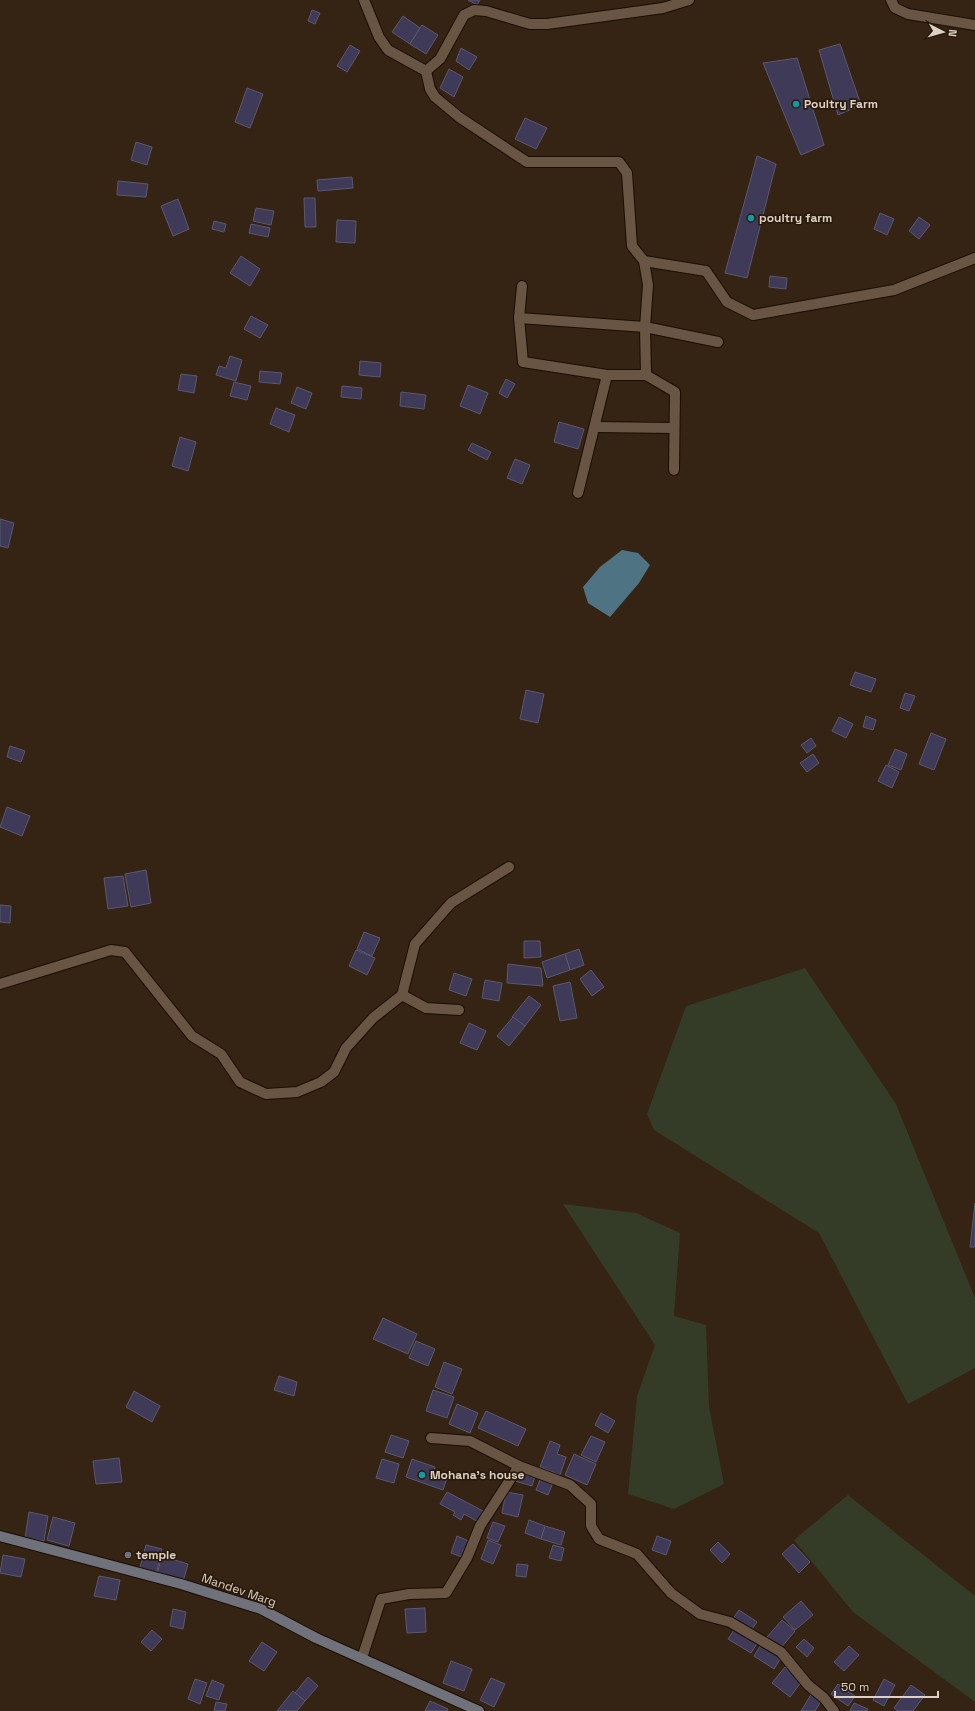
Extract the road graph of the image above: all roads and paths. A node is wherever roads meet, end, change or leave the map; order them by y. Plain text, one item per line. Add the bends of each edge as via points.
1 (364, 0) edge
2 (689, 0) edge
3 (891, 0) edge
4 (975, 25) edge
5 (426, 71) junction
6 (975, 258) edge
7 (644, 261) junction
8 (522, 286) dead end
9 (519, 318) junction
10 (645, 327) junction
11 (718, 342) dead end
12 (607, 375) junction
13 (646, 375) junction
14 (595, 427) junction
15 (674, 428) junction
16 (674, 470) dead end
17 (578, 493) dead end
18 (509, 867) dead end
19 (0, 984) edge
20 (402, 995) junction
21 (459, 1010) dead end
22 (431, 1438) dead end
23 (519, 1466) junction
24 (0, 1536) edge
25 (362, 1658) junction
26 (479, 1711) edge
27 (834, 1711) edge

1 - 5 street via 379,37 388,50
2 - 5 street via 662,8 547,24 530,24 474,10 464,14 440,59
3 - 4 street via 895,8 908,14
5 - 7 street via 434,96 459,117 527,162 619,162 627,173 632,246
6 - 7 street via 894,290 753,315 727,302 706,271
7 - 10 street via 648,285
8 - 9 street
9 - 10 street
9 - 12 street via 523,362
10 - 11 street
10 - 13 street
12 - 13 street
12 - 14 street
13 - 15 street via 674,392
14 - 15 street
14 - 17 street
15 - 16 street
18 - 20 street via 451,903 415,944
19 - 20 street via 111,950 125,952 192,1036 221,1054 240,1082 266,1094 297,1092 325,1079 334,1072 346,1048 373,1018
20 - 21 street via 426,1008
22 - 23 street via 470,1441
23 - 25 street via 480,1526 467,1558 446,1593 409,1594 381,1599
23 - 27 street via 570,1485 591,1504 591,1526 599,1539 638,1554 672,1593 700,1614 730,1622 781,1652
24 - 25 main road, Mandev Marg via 181,1584 261,1609 316,1638
25 - 26 main road, Mandev Marg

